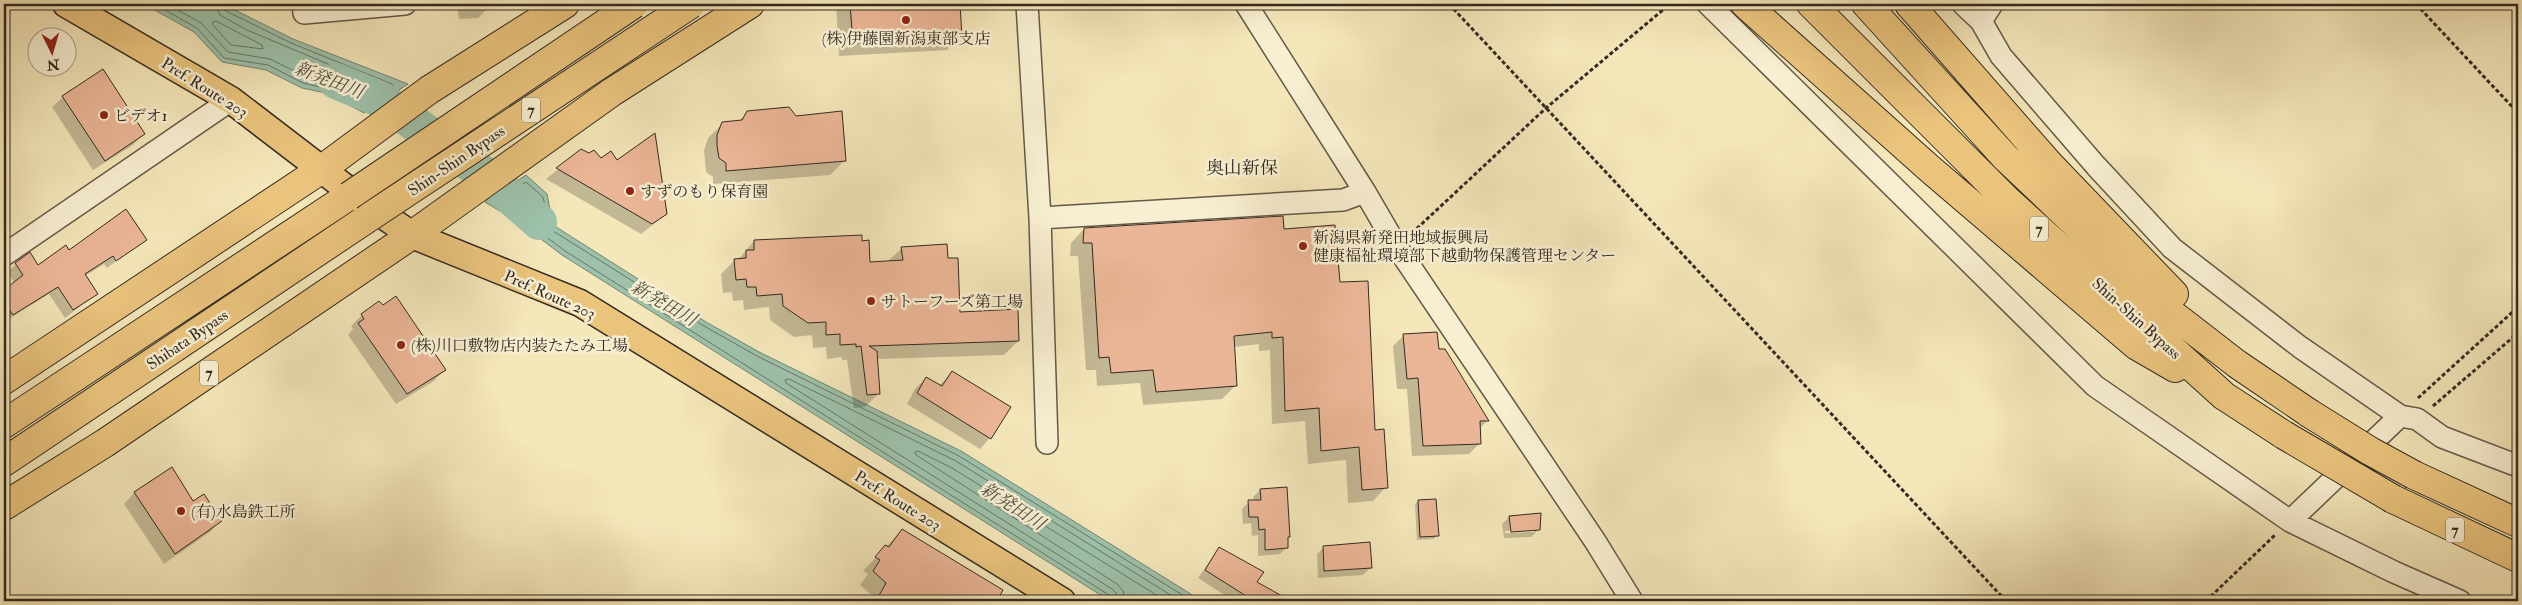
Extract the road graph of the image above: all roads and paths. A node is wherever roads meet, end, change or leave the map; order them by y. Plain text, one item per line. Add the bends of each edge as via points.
1 (66, 4) edge
2 (303, 4) edge
3 (405, 4) edge
4 (565, 4) edge
5 (634, 4) edge
6 (691, 4) edge
7 (750, 4) edge
8 (1027, 4) edge
9 (1246, 4) edge
10 (1449, 4) edge
11 (1670, 4) edge
12 (1708, 4) edge
13 (1744, 4) edge
14 (1811, 4) edge
15 (1866, 4) edge
16 (1909, 4) edge
17 (1963, 4) edge
18 (2416, 4) edge
19 (1987, 12) edge
20 (231, 100) junction
21 (1546, 108) junction
22 (2518, 112) edge
23 (322, 169) junction
24 (1365, 192) junction
25 (349, 196) joint
26 (371, 216) joint
27 (1040, 218) junction
28 (412, 235) junction
29 (1397, 247) junction
30 (4, 255) edge
31 (2518, 307) edge
32 (2518, 333) edge
33 (2237, 364) junction
34 (4, 380) edge
35 (2224, 396) junction
36 (2408, 418) junction
37 (4, 424) edge
38 (1047, 443) dead end
39 (4, 462) edge
40 (2518, 466) edge
41 (4, 506) edge
42 (2290, 522) junction
43 (2518, 523) edge
44 (2518, 558) edge
45 (1062, 601) edge
46 (1632, 601) edge
47 (2006, 601) edge
48 (2206, 601) edge
49 (2460, 601) edge

1 - 20 main road, Pref. Route 203
2 - 3 street via 304,13
4 - 23 highway via 429,90
5 - 25 highway, Shin-Shin Bypass / 7, bridge
6 - 26 highway, Shin-Shin Bypass / 7, bridge
7 - 28 highway, 7 via 612,92
8 - 27 street
9 - 24 street
10 - 21 path
11 - 21 path
12 - 42 street via 2095,386
13 - 35 highway, 7 via 2136,346
14 - 35 highway, Shin-Shin Bypass / 7 via 2007,200
15 - 33 highway, Shin-Shin Bypass / 7 via 2005,157 2162,306
16 - 33 highway, 7 via 2050,165 2171,290
17 - 19 street
18 - 22 path
19 - 36 street via 2001,56 2172,248 2300,347
20 - 23 main road, Pref. Route 203
20 - 30 street
21 - 29 path
21 - 47 path
23 - 28 main road, Pref. Route 203
23 - 34 highway
24 - 27 street via 1343,200
24 - 29 street
25 - 37 highway, Shibata Bypass / 7
26 - 39 highway, Shibata Bypass / 7
27 - 38 street
28 - 41 highway, 7 via 105,443
28 - 45 main road, Pref. Route 203 via 580,303
29 - 46 street
31 - 36 path
32 - 36 path
33 - 43 highway, Shin-Shin Bypass / 7, bridge via 2370,451
35 - 44 highway, Shin-Shin Bypass / 7, bridge via 2393,500
36 - 40 street via 2442,437
36 - 42 street
42 - 48 path
42 - 49 street

